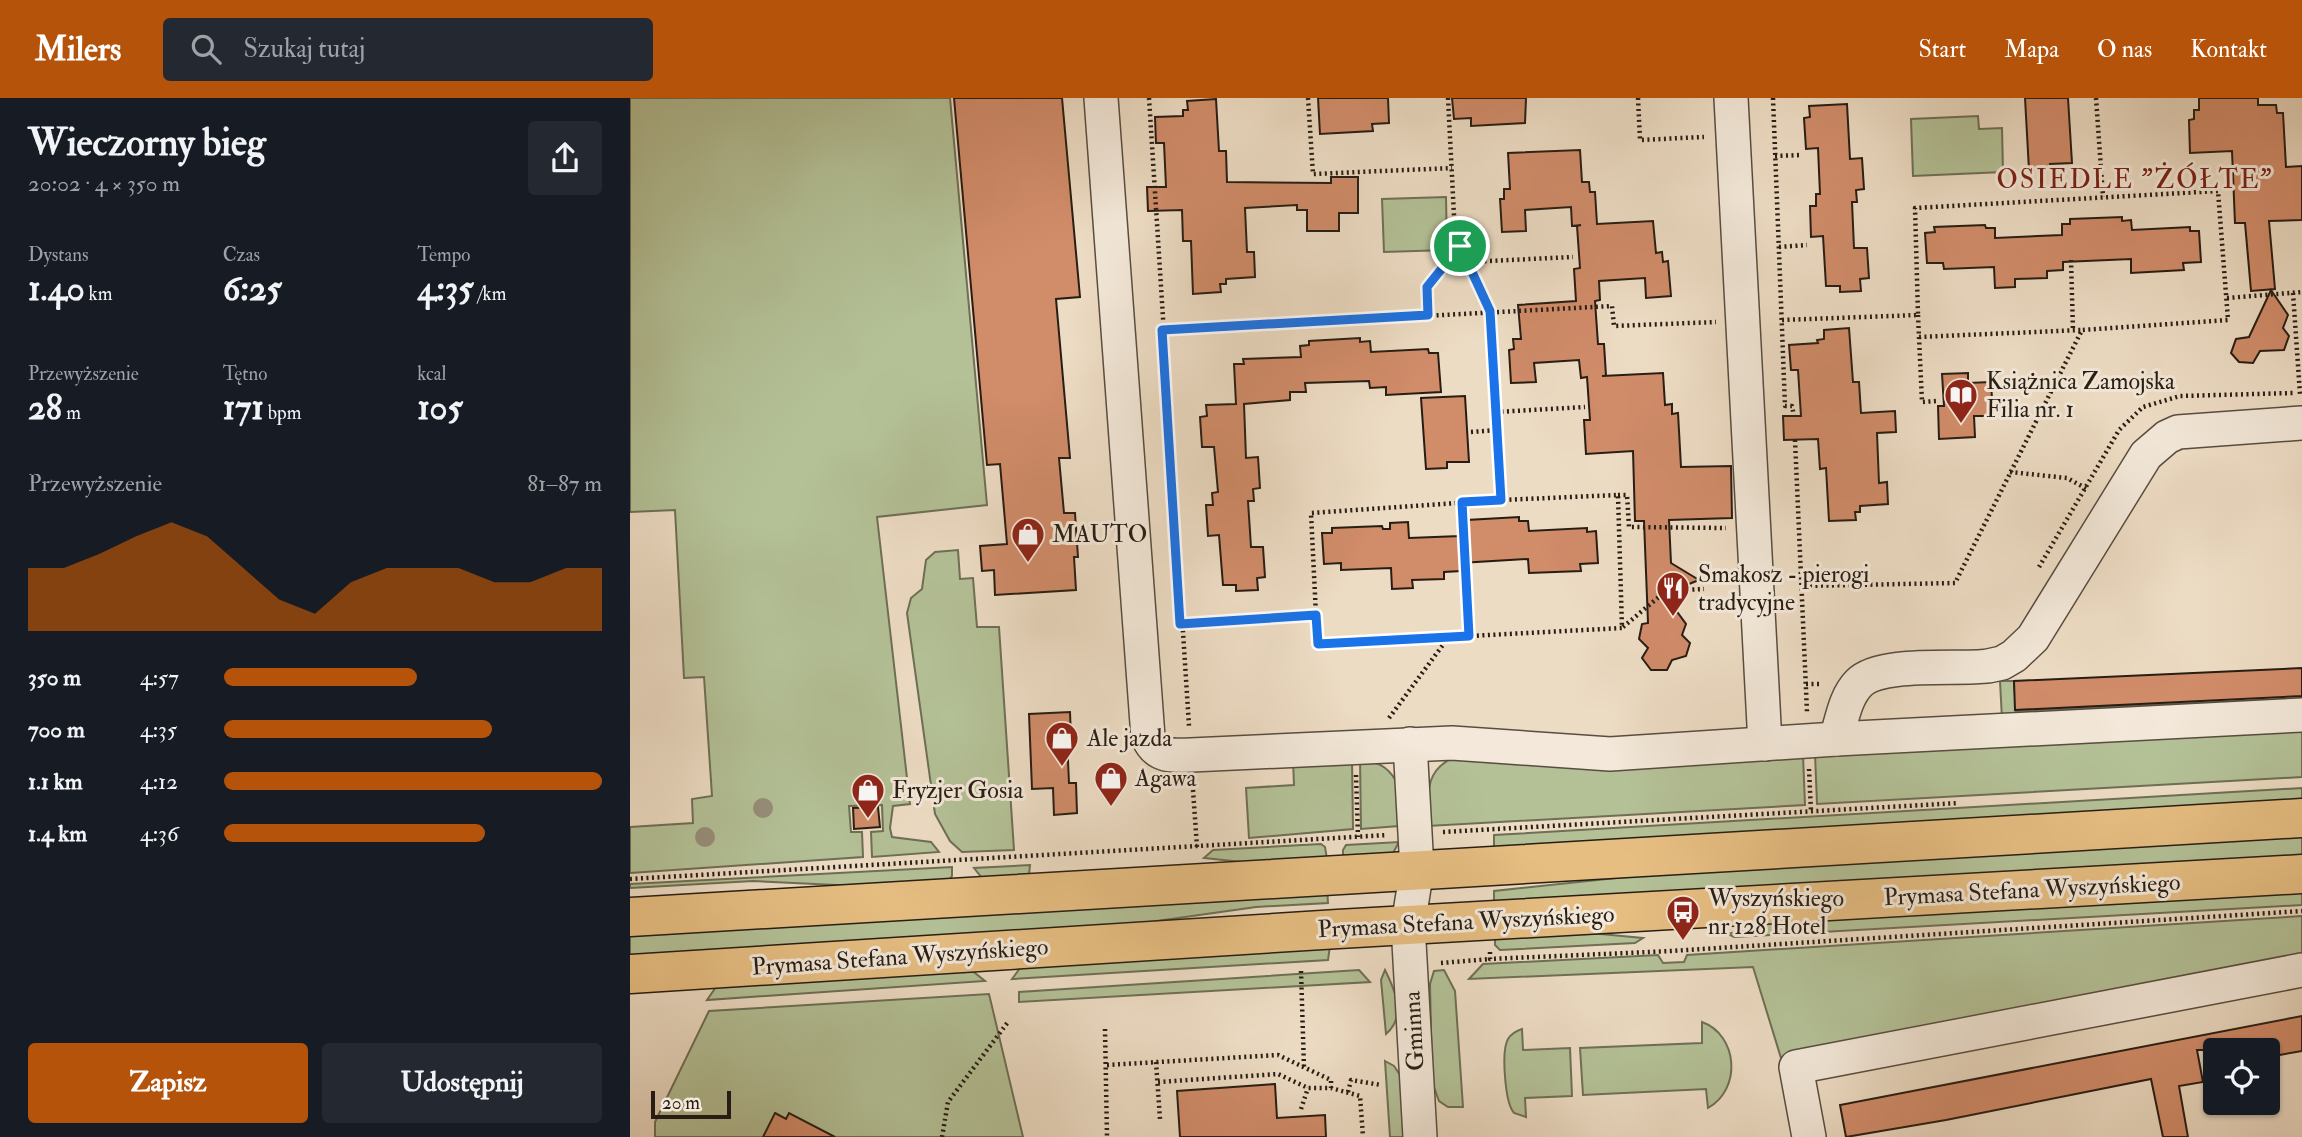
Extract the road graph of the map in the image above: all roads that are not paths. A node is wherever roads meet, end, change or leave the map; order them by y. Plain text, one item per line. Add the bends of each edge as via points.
1 (1101, 98) edge
2 (1731, 98) edge
3 (2301, 405) edge
4 (2302, 715) edge
5 (1822, 740) junction
6 (1410, 744) junction
7 (1765, 744) junction
8 (2302, 818) edge
9 (1417, 869) junction
10 (2302, 874) edge
11 (630, 917) edge
12 (1408, 925) junction
13 (2302, 970) edge
14 (630, 974) edge
15 (1420, 1137) edge
16 (1810, 1137) edge

1 - 6 street via 1151,745 1174,756
2 - 7 street
3 - 5 street via 2167,437 2146,455 2025,648 1988,666 1868,676 1851,693
4 - 5 street
5 - 7 street
6 - 7 street via 1610,754
6 - 9 street, Gminna
8 - 9 main road
9 - 11 main road
9 - 12 street, Gminna
10 - 12 main road, Prymasa Stefana Wyszyńskiego
12 - 14 main road, Prymasa Stefana Wyszyńskiego
12 - 15 street, Gminna
13 - 16 street via 1796,1067

